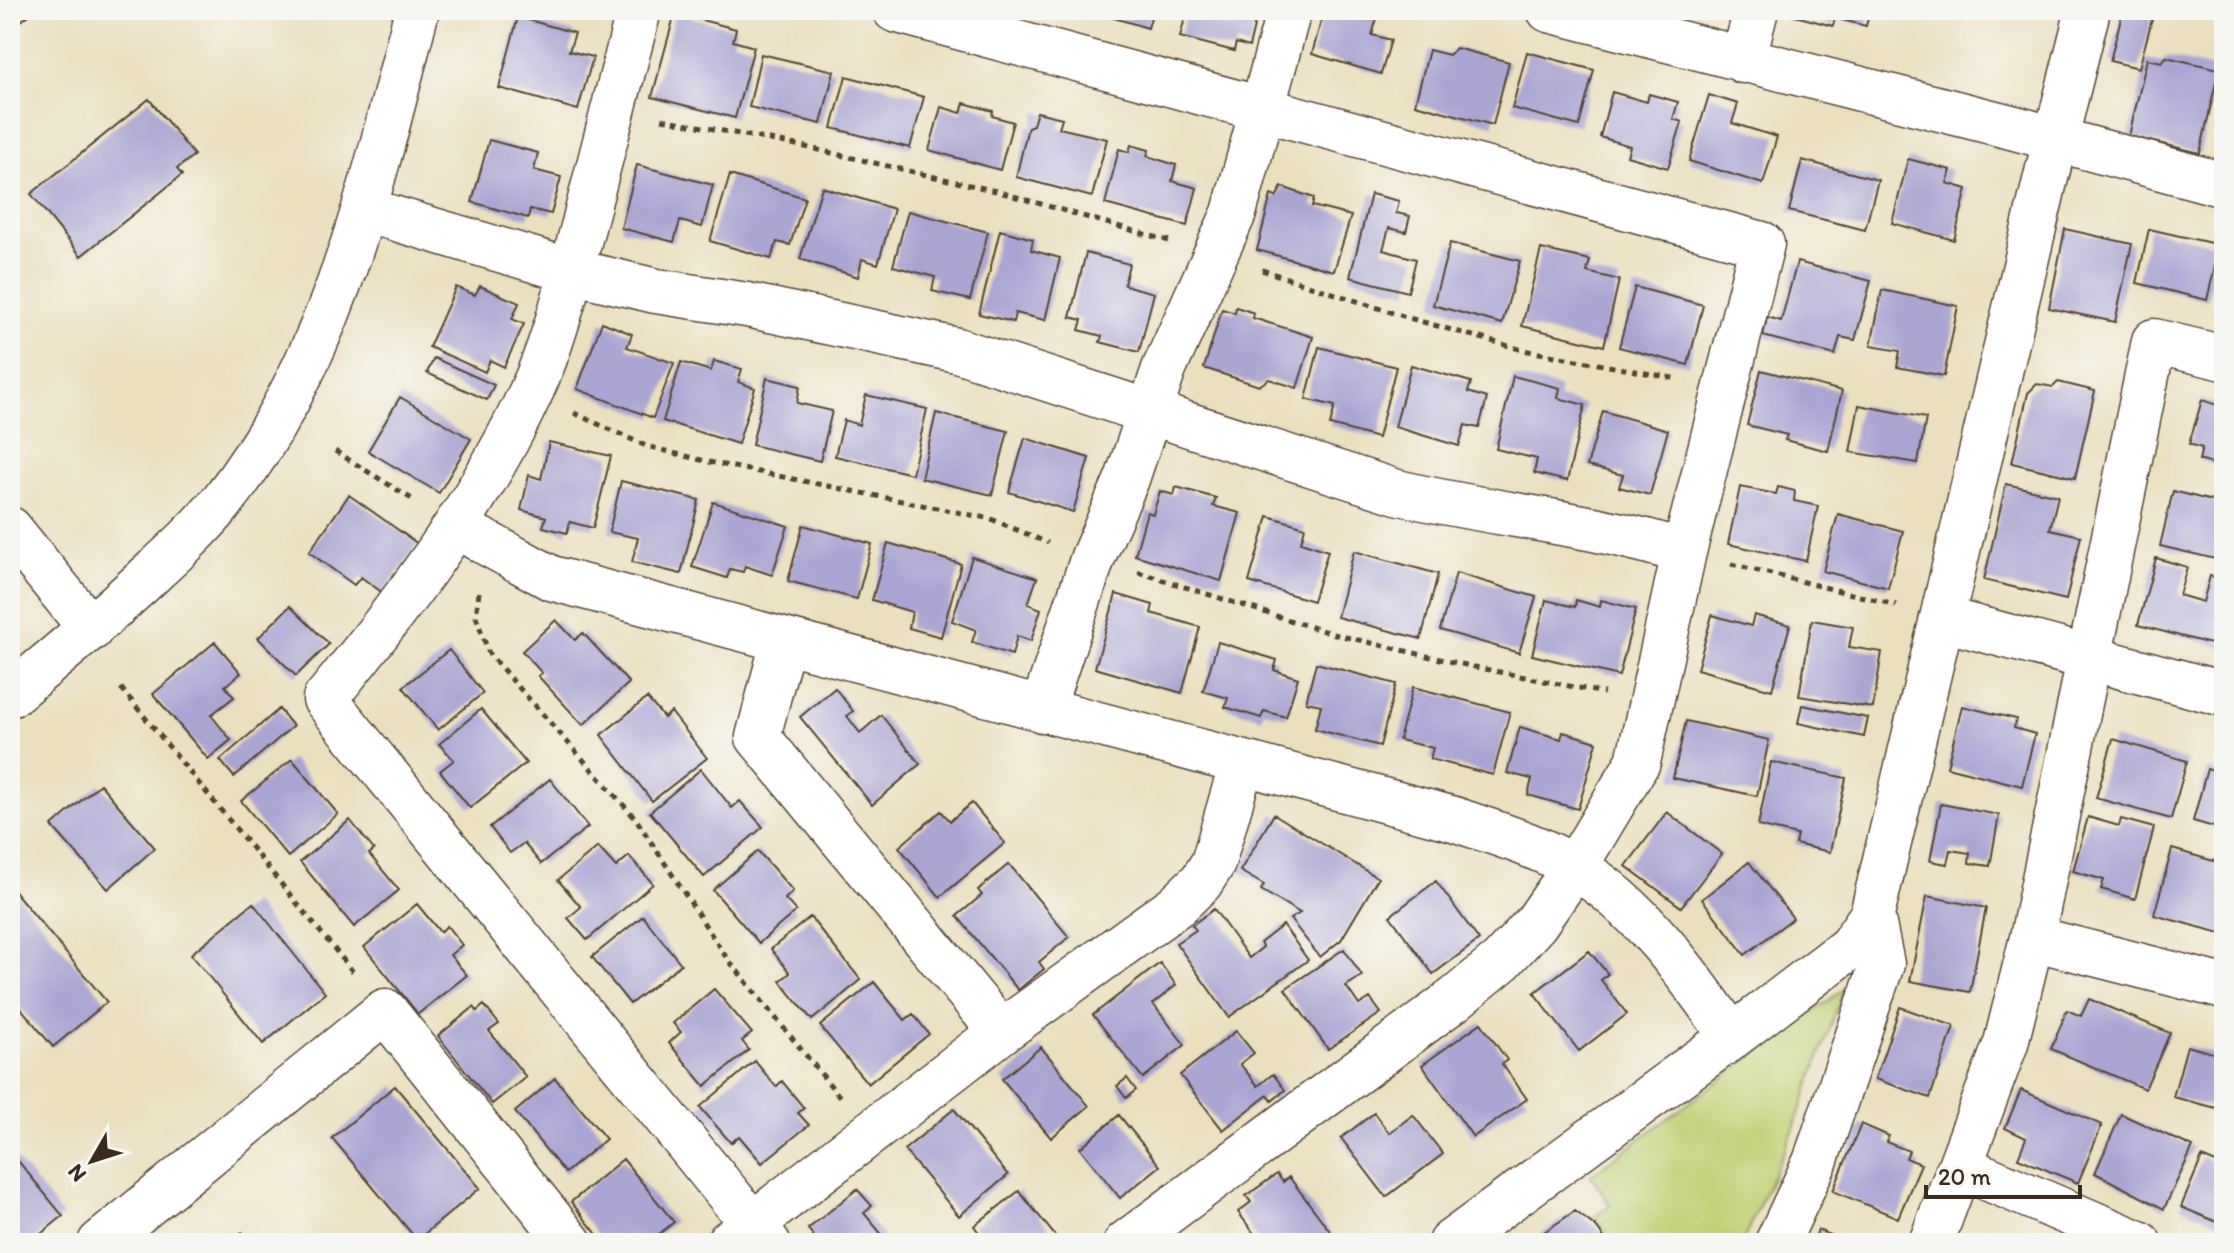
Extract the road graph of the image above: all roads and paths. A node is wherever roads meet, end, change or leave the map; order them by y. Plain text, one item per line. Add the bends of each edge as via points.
1 (417, 10) edge
2 (639, 10) edge
3 (895, 10) edge
4 (1289, 10) edge
5 (1549, 10) edge
6 (1756, 10) edge
7 (2088, 10) edge
8 (1743, 61) junction
9 (1262, 107) junction
10 (2055, 140) junction
11 (2224, 185) edge
12 (366, 210) junction
13 (571, 271) junction
14 (2224, 358) edge
15 (1151, 412) junction
16 (335, 451) dead end
17 (10, 529) edge
18 (471, 535) junction
19 (1684, 552) junction
20 (1899, 606) dead end
21 (1943, 619) junction
22 (91, 629) junction
23 (783, 642) junction
24 (2087, 659) junction
25 (121, 688) dead end
26 (2224, 694) edge
27 (10, 695) edge
28 (1042, 710) junction
29 (1242, 763) junction
30 (1575, 867) junction
31 (1872, 915) junction
32 (2032, 938) junction
33 (2224, 987) edge
34 (385, 1011) junction
35 (1001, 1032) junction
36 (1732, 1037) junction
37 (870, 1134) junction
38 (1961, 1167) junction
39 (750, 1237) edge
40 (102, 1242) edge
41 (570, 1243) edge
42 (1126, 1243) edge
43 (1450, 1243) edge
44 (1777, 1243) edge
45 (1931, 1243) edge
46 (2139, 1243) edge

1 - 12 street
2 - 13 street
3 - 9 street
4 - 9 street
5 - 8 street
6 - 8 street
7 - 10 street
8 - 10 street
9 - 15 street via 1234,213 1164,369
9 - 19 street via 1762,244
10 - 11 street
10 - 21 street
12 - 13 street
12 - 22 street via 320,334 271,432 190,538
13 - 15 street via 957,350
13 - 18 street via 552,337
14 - 24 street via 2154,341
15 - 19 street via 1397,492 1642,539
15 - 28 street via 1093,557
16 - 18 path
17 - 22 street
18 - 23 street via 551,578
18 - 37 path via 476,616 489,654 636,819 726,957
18 - 39 street via 392,617 325,699
19 - 20 path
19 - 30 street via 1638,762
21 - 24 street
21 - 31 street
22 - 27 street
23 - 28 street
23 - 35 street via 758,737
24 - 26 street
24 - 32 street
25 - 34 path
28 - 29 street
29 - 30 street via 1454,819
29 - 35 street via 1213,863 1201,882
30 - 36 street via 1618,900 1668,951
30 - 42 street via 1502,960
31 - 36 street via 1850,947
31 - 44 street via 1882,964 1815,1162
32 - 33 street
32 - 38 street via 2006,1043
34 - 40 street
34 - 41 street
35 - 37 street
36 - 43 street
37 - 39 street
38 - 45 street
38 - 46 street

